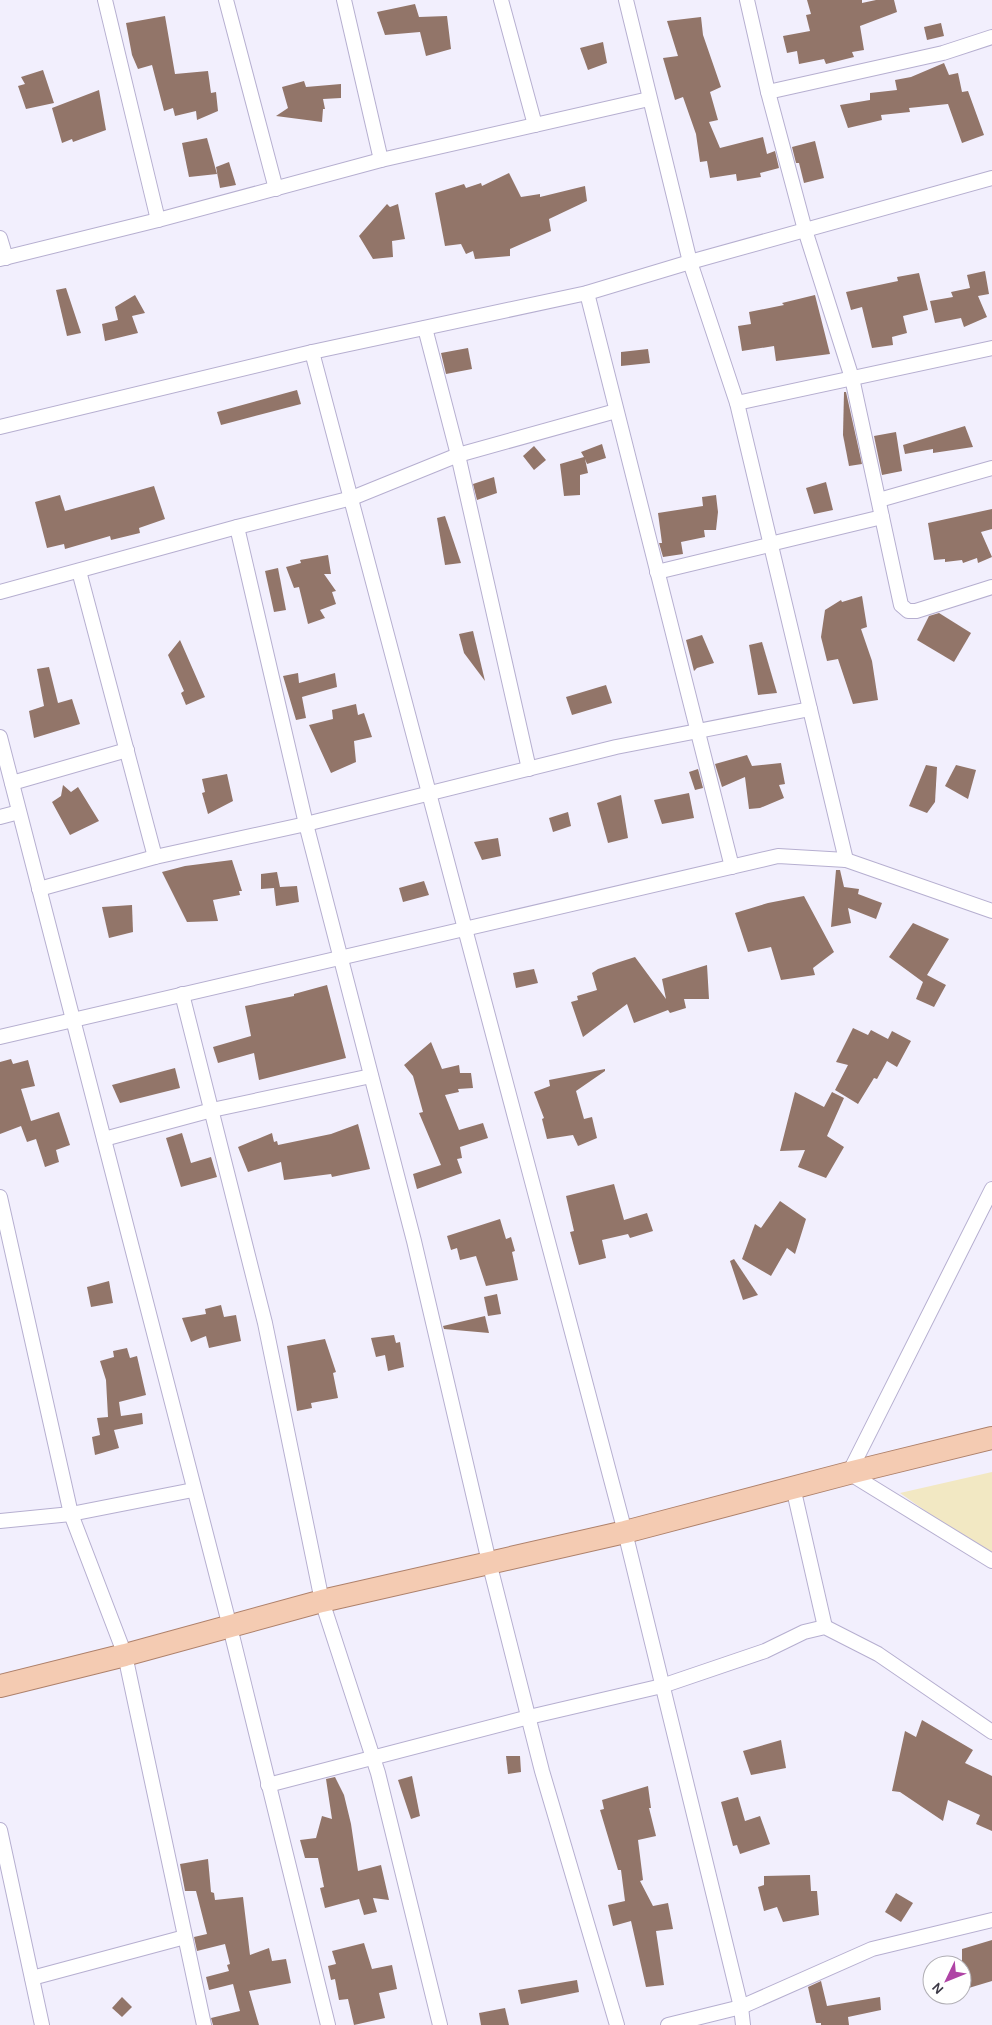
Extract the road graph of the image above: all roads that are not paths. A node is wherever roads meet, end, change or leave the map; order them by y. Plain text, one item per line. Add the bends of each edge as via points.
1 (105, 0) edge
2 (226, 0) edge
3 (344, 0) edge
4 (501, 0) edge
5 (626, 0) edge
6 (748, 0) edge
7 (992, 36) edge
8 (768, 92) junction
9 (649, 99) junction
10 (535, 125) junction
11 (381, 160) junction
12 (992, 178) edge
13 (276, 189) junction
14 (158, 220) junction
15 (806, 230) junction
16 (0, 238) edge
17 (3, 259) edge
18 (690, 262) junction
19 (587, 292) junction
20 (424, 328) junction
21 (992, 348) edge
22 (312, 352) junction
23 (852, 378) junction
24 (737, 403) junction
25 (616, 411) junction
26 (0, 427) edge
27 (458, 456) junction
28 (992, 468) edge
29 (352, 498) junction
30 (879, 500) junction
31 (882, 517) junction
32 (238, 527) junction
33 (770, 544) junction
34 (715, 558) dead end
35 (79, 570) junction
36 (657, 572) junction
37 (992, 587) edge
38 (0, 592) edge
39 (810, 709) junction
40 (697, 731) junction
41 (0, 737) edge
42 (127, 750) junction
43 (528, 769) junction
44 (12, 783) junction
45 (428, 794) junction
46 (19, 812) junction
47 (0, 817) edge
48 (306, 824) junction
49 (155, 857) junction
50 (846, 860) junction
51 (732, 866) junction
52 (39, 889) junction
53 (992, 910) edge
54 (463, 928) junction
55 (340, 956) junction
56 (182, 994) junction
57 (73, 1020) junction
58 (0, 1037) edge
59 (371, 1076) junction
60 (212, 1110) junction
61 (104, 1140) junction
62 (992, 1190) edge
63 (0, 1197) edge
64 (992, 1438) edge
65 (849, 1473) junction
66 (793, 1488) junction
67 (193, 1490) junction
68 (71, 1514) junction
69 (0, 1521) edge
70 (625, 1532) junction
71 (992, 1561) edge
72 (489, 1562) junction
73 (322, 1601) junction
74 (825, 1627) junction
75 (230, 1628) junction
76 (125, 1655) junction
77 (0, 1686) edge
78 (662, 1686) junction
79 (528, 1717) junction
80 (992, 1732) edge
81 (373, 1758) junction
82 (268, 1785) junction
83 (0, 1830) edge
84 (992, 1920) edge
85 (185, 1937) junction
86 (32, 1978) junction
87 (741, 2007) junction
88 (42, 2025) edge
89 (204, 2025) edge
90 (328, 2025) edge
91 (440, 2025) edge
92 (617, 2025) edge
93 (668, 2025) edge
94 (743, 2025) edge

1 - 14 street
2 - 13 street
3 - 11 street
4 - 10 street
5 - 9 street
6 - 8 street
7 - 8 street via 943,52
8 - 15 street
9 - 10 street
9 - 18 street
10 - 11 street
11 - 13 street
12 - 15 street
13 - 14 street
14 - 17 street
15 - 18 street
15 - 23 street
16 - 17 street
18 - 19 street
18 - 24 street
19 - 20 street
19 - 25 street
20 - 22 street
20 - 27 street
21 - 23 street
22 - 26 street
22 - 29 street
23 - 24 street
23 - 30 street
24 - 33 street
25 - 27 street
25 - 36 street
27 - 29 street
27 - 43 street
28 - 30 street
29 - 32 street
29 - 45 street
30 - 31 street
31 - 33 street
31 - 37 street via 901,605 908,610 916,612
32 - 35 street
32 - 48 street
33 - 39 street
34 - 36 street via 769,545
35 - 38 street
35 - 42 street
36 - 40 street
39 - 40 street
39 - 50 street
40 - 43 street
40 - 51 street
41 - 44 street
42 - 44 street
42 - 49 street
43 - 45 street
44 - 46 street
45 - 48 street
45 - 54 street
46 - 47 street
46 - 52 street
48 - 49 street
48 - 55 street
49 - 52 street
50 - 51 street via 778,856
50 - 53 street
51 - 54 street
52 - 57 street
54 - 55 street
54 - 70 street
55 - 56 street
55 - 59 street
56 - 57 street
56 - 60 street
57 - 58 street
57 - 61 street
59 - 60 street
59 - 72 street via 414,1241
60 - 61 street
60 - 73 street via 266,1323
61 - 67 street
62 - 65 street
63 - 68 street
64 - 65 main road
65 - 66 main road
65 - 71 street
66 - 70 main road
66 - 74 street
67 - 68 street
67 - 75 street
68 - 69 street
68 - 76 street
70 - 72 main road
70 - 78 street
72 - 73 main road
72 - 79 street
73 - 75 main road
73 - 81 street
74 - 78 street
74 - 80 street via 878,1654
75 - 76 main road
75 - 82 street
76 - 77 main road
76 - 85 street
78 - 79 street
78 - 87 street
79 - 81 street
79 - 92 street
81 - 82 street
81 - 91 street
82 - 90 street
83 - 86 street
84 - 87 street via 872,1949
85 - 86 street
85 - 89 street
86 - 88 street
87 - 93 street
87 - 94 street

